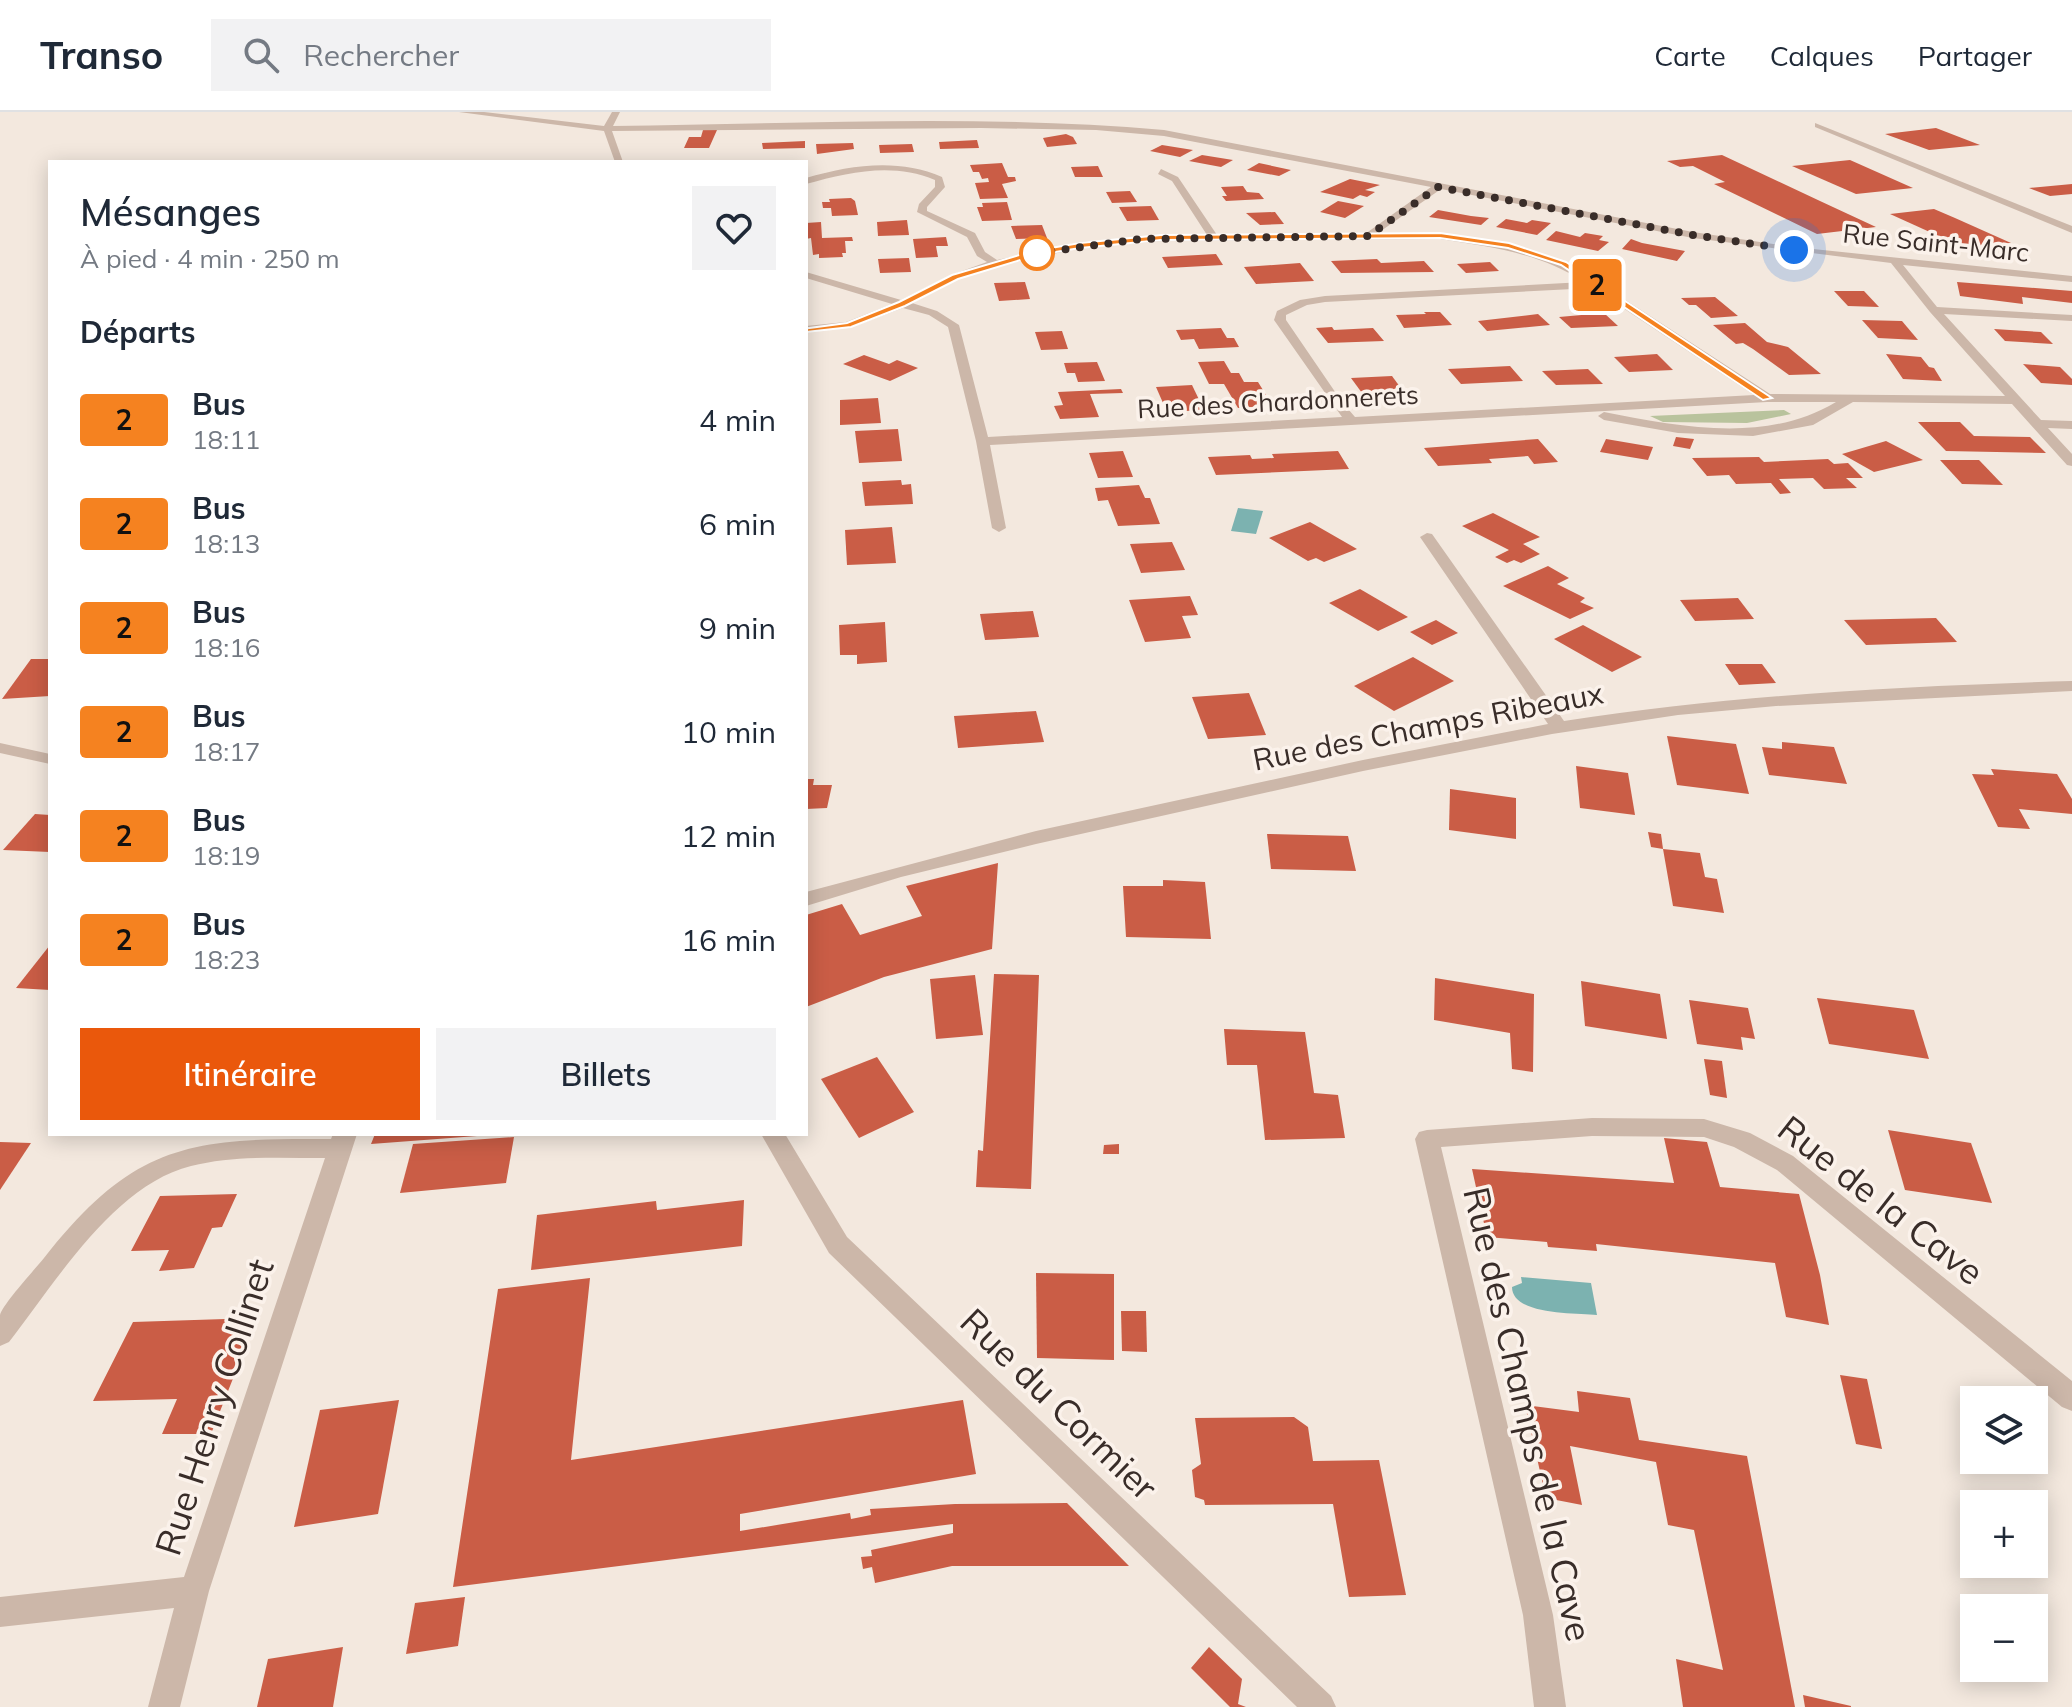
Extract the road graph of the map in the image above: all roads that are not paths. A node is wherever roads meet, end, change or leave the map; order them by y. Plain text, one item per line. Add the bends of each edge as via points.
1 (463, 112) edge
2 (616, 112) edge
3 (1818, 125) dead end
4 (607, 129) junction
5 (618, 160) edge
6 (1161, 172) dead end
7 (808, 181) edge
8 (1438, 187) junction
9 (2072, 230) edge
10 (1368, 236) junction
11 (1214, 237) junction
12 (1895, 261) junction
13 (995, 263) junction
14 (808, 276) edge
15 (2072, 279) edge
16 (1598, 285) junction
17 (902, 304) junction
18 (1934, 310) junction
19 (2072, 318) edge
20 (808, 329) edge
21 (1767, 398) junction
22 (1851, 399) junction
23 (2017, 400) junction
24 (1575, 411) junction
25 (1352, 421) junction
26 (2039, 424) junction
27 (2072, 425) edge
28 (983, 441) junction
29 (2072, 462) edge
30 (999, 528) dead end
31 (1427, 537) dead end
32 (2072, 686) edge
33 (1560, 728) junction
34 (0, 748) edge
35 (48, 759) edge
36 (808, 898) edge
37 (774, 1136) edge
38 (1427, 1139) joint
39 (342, 1142) edge
40 (0, 1334) edge
41 (2072, 1398) edge
42 (194, 1591) junction
43 (0, 1612) edge
44 (164, 1707) edge
45 (1320, 1707) edge
46 (1550, 1707) edge

1 - 4 street, Rue Saint-Marc
2 - 4 street
3 - 9 street
4 - 5 street
4 - 8 street, Rue Saint-Marc via 1096,127 1225,143
6 - 11 street via 1175,179
7 - 13 street via 878,169 934,176 940,187 922,212 971,235 981,254
8 - 10 street
8 - 12 street, Rue Saint-Marc via 1693,235
10 - 11 street
10 - 16 street via 1440,236 1509,246 1563,264
11 - 13 street via 1121,240
12 - 15 street, Rue Saint-Marc
12 - 18 street
13 - 17 street
14 - 17 street
16 - 21 street
16 - 25 street via 1325,299 1287,308 1280,320
17 - 20 street via 848,325
17 - 28 street via 953,325
18 - 19 street
18 - 23 street
21 - 22 street, Rue des Chardonnerets
21 - 24 street, Rue des Chardonnerets
22 - 23 street, Rue des Chardonnerets
22 - 24 street, Rue des Chardonnerets via 1806,424 1747,432 1678,431
23 - 26 street
24 - 25 street, Rue des Chardonnerets
25 - 28 street, Rue des Chardonnerets
26 - 27 street
26 - 29 street
28 - 30 street
31 - 33 street
32 - 33 street, Rue des Champs Ribeaux via 1755,702
33 - 36 street, Rue des Champs Ribeaux via 1362,765 1075,829 877,876
34 - 35 street
37 - 45 street, Rue du Cormier via 838,1245
38 - 41 street, Rue de la Cave via 1608,1127 1704,1128 1742,1140 1785,1163
38 - 46 street, Rue des Champs de la Cave via 1538,1615
39 - 40 street via 177,1160 136,1179 103,1206
39 - 42 street, Rue Henry Collinet
42 - 43 street
42 - 44 street, Rue Henry Collinet

